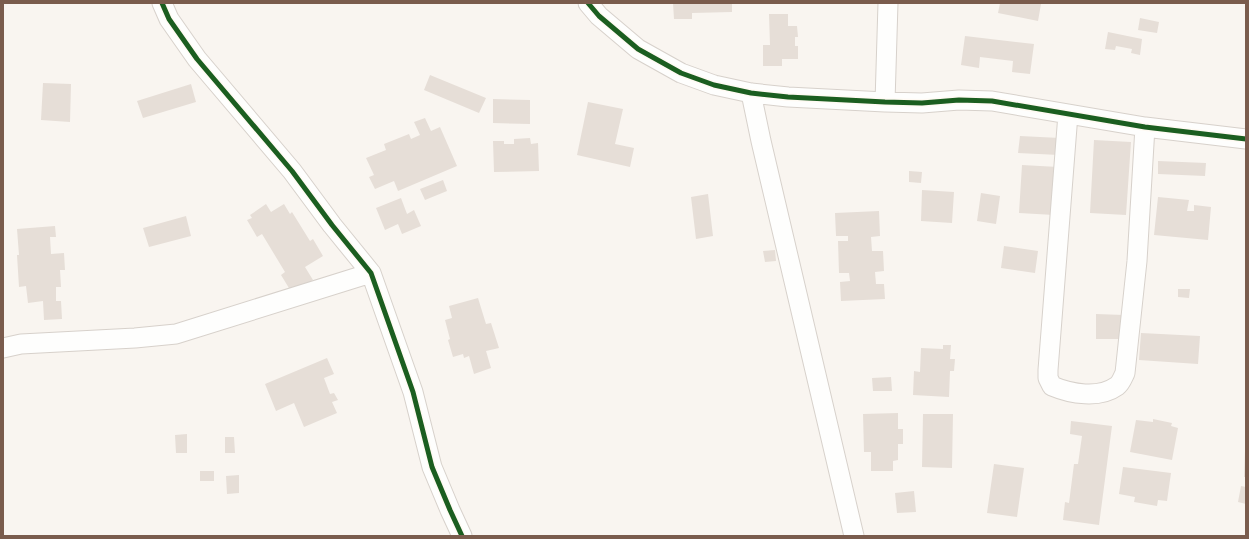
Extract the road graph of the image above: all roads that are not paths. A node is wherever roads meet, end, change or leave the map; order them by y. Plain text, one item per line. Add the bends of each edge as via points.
1 (162, 3) edge
2 (588, 3) edge
3 (888, 3) edge
4 (751, 93) junction
5 (885, 102) junction
6 (1068, 114) junction
7 (1145, 127) junction
8 (1246, 139) edge
9 (370, 273) junction
10 (3, 348) edge
11 (462, 536) edge
12 (854, 536) edge

1 - 9 street via 169,19 197,58 292,171
2 - 4 street via 599,16 638,49 681,73 714,85
3 - 5 street
4 - 5 street
4 - 12 street
5 - 6 street via 992,102
6 - 7 street
6 - 7 street via 1048,378 1052,386 1062,391 1093,394 1106,392 1118,385 1125,373 1137,261
7 - 8 street
9 - 10 street via 176,334 21,344
9 - 11 street via 413,392 432,467

